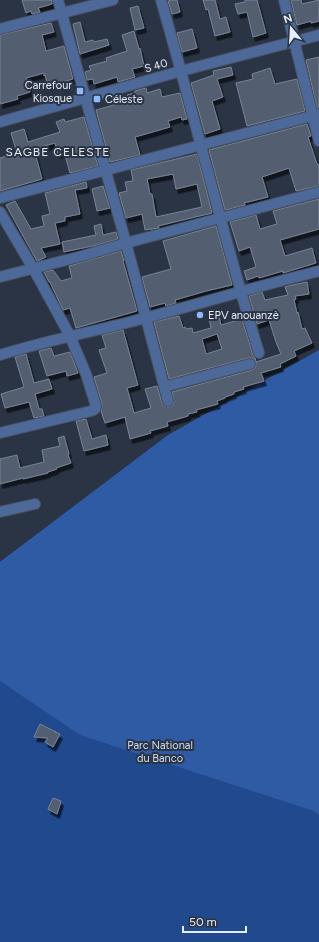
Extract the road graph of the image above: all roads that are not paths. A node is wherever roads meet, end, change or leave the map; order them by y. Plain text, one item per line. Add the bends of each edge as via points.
1 (58, 0) edge
2 (113, 0) edge
3 (161, 0) edge
4 (284, 0) edge
5 (62, 14) junction
6 (0, 30) edge
7 (319, 35) edge
8 (294, 41) junction
9 (181, 71) junction
10 (86, 98) junction
11 (316, 114) edge
12 (0, 122) edge
13 (319, 141) edge
14 (201, 145) junction
15 (105, 170) junction
16 (319, 192) edge
17 (0, 198) edge
18 (0, 212) edge
19 (219, 218) junction
20 (126, 243) junction
21 (33, 268) junction
22 (319, 271) edge
23 (0, 277) edge
24 (240, 291) junction
25 (145, 318) junction
26 (70, 336) junction
27 (259, 353) dead end
28 (0, 354) edge
29 (250, 364) dead end
30 (164, 387) junction
31 (168, 401) dead end
32 (0, 433) edge
33 (34, 504) dead end
34 (0, 512) edge

1 - 5 street
2 - 5 street
3 - 9 street
4 - 8 street
5 - 6 street
5 - 10 street
7 - 8 street, S 40
8 - 9 street, S 40
8 - 11 street
9 - 10 street, S 40
9 - 14 street
10 - 12 street, S 40
10 - 15 street
11 - 13 street
11 - 14 street
14 - 15 street
14 - 19 street
15 - 17 street
15 - 20 street
16 - 19 street
18 - 21 street
19 - 20 street
19 - 24 street
20 - 21 street
20 - 25 street
21 - 23 street
21 - 26 street
22 - 24 street
24 - 25 street
24 - 27 street
25 - 26 street
25 - 30 street
26 - 28 street
26 - 32 street via 86,374 96,408
29 - 30 street
30 - 31 street
33 - 34 street

